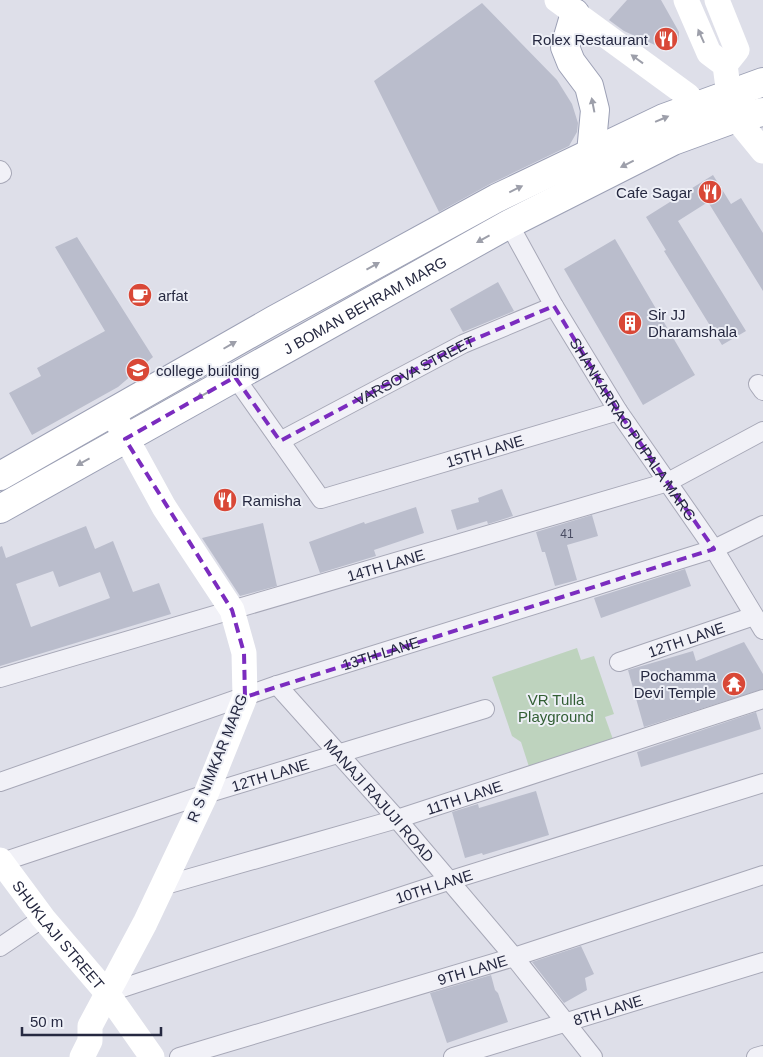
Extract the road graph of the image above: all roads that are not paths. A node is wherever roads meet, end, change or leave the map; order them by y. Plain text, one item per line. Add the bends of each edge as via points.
1 (686, 0) edge
2 (717, 0) edge
3 (566, 7) edge
4 (725, 65) junction
5 (763, 82) edge
6 (732, 107) junction
7 (763, 112) edge
8 (703, 117) junction
9 (763, 151) edge
10 (591, 153) junction
11 (509, 224) junction
12 (554, 306) junction
13 (235, 377) junction
14 (618, 411) junction
15 (112, 412) junction
16 (763, 431) edge
17 (125, 439) junction
18 (280, 441) junction
19 (0, 476) edge
20 (668, 482) junction
21 (0, 509) edge
22 (763, 526) edge
23 (714, 549) junction
24 (232, 610) junction
25 (758, 623) edge
26 (619, 662) dead end
27 (0, 678) edge
28 (277, 686) junction
29 (245, 697) junction
30 (763, 699) edge
31 (485, 710) dead end
32 (339, 753) junction
33 (0, 782) edge
34 (763, 783) edge
35 (206, 794) junction
36 (397, 819) junction
37 (1, 861) edge
38 (763, 875) edge
39 (448, 881) junction
40 (162, 886) junction
41 (43, 918) junction
42 (0, 947) edge
43 (514, 957) junction
44 (763, 962) edge
45 (107, 993) junction
46 (567, 1023) junction
47 (90, 1026) junction
48 (763, 1055) edge
49 (66, 1057) edge
50 (82, 1057) edge
51 (152, 1057) edge
52 (179, 1057) edge
53 (454, 1057) edge
54 (593, 1057) edge
55 (756, 1057) edge

4 -> 1 main road via 710,54
2 - 4 main road via 737,50
8 -> 3 main road via 687,96
10 -> 3 main road via 595,110 589,86 570,62 565,46
4 - 6 main road
5 - 6 main road
6 - 7 main road
6 - 8 main road, J BOMAN BEHRAM MARG
6 - 9 main road
10 -> 8 main road, J BOMAN BEHRAM MARG via 664,118
8 -> 11 main road, J BOMAN BEHRAM MARG via 673,141
15 -> 10 main road, J BOMAN BEHRAM MARG via 489,203
11 - 12 street, SHANKARRAO PUPALA MARG
11 -> 13 main road, J BOMAN BEHRAM MARG
12 - 14 street, SHANKARRAO PUPALA MARG
12 - 18 street, VARSOVA STREET via 463,344
13 -> 17 main road, J BOMAN BEHRAM MARG
13 - 18 street
14 - 18 street, 15TH LANE via 321,499
14 - 20 street, SHANKARRAO PUPALA MARG
15 - 17 main road, R S NIMKAR MARG
15 - 19 main road, J BOMAN BEHRAM MARG
16 - 20 street, 14TH LANE
17 -> 21 main road, J BOMAN BEHRAM MARG
17 - 24 main road, R S NIMKAR MARG via 164,507
20 - 23 street, SHANKARRAO PUPALA MARG
20 - 24 street, 14TH LANE
22 - 23 street, 13TH LANE
23 - 25 street, SHANKARRAO PUPALA MARG
23 - 28 street, 13TH LANE
24 - 27 street, 14TH LANE
24 - 29 main road, R S NIMKAR MARG via 244,652
25 - 26 street, 12TH LANE
28 - 29 street, 13TH LANE
28 - 32 street, MANAJI RAJUJI ROAD
29 - 33 street, 13TH LANE
29 - 35 main road, R S NIMKAR MARG
30 - 36 street, 11TH LANE
31 - 32 street, 12TH LANE
32 - 35 street, 12TH LANE
32 - 36 street, MANAJI RAJUJI ROAD
34 - 39 street, 10TH LANE
35 - 37 street, 12TH LANE
35 - 40 main road, R S NIMKAR MARG
36 - 39 street, MANAJI RAJUJI ROAD
36 - 40 street, 11TH LANE
37 - 41 main road, SHUKLAJI STREET
38 - 43 street, 9TH LANE
39 - 43 street, MANAJI RAJUJI ROAD
39 - 45 street, 10TH LANE
40 - 45 main road, R S NIMKAR MARG
41 - 42 street
41 - 45 main road, SHUKLAJI STREET
43 - 46 street, MANAJI RAJUJI ROAD
43 - 52 street, 9TH LANE
44 - 46 street, 8TH LANE
45 - 47 main road, R S NIMKAR MARG
45 - 51 main road, SHUKLAJI STREET
46 - 53 street, 8TH LANE
46 - 54 street, MANAJI RAJUJI ROAD
47 - 49 main road, R S NIMKAR MARG via 76,1036
47 - 50 main road, R S NIMKAR MARG via 90,1041
48 - 55 street

